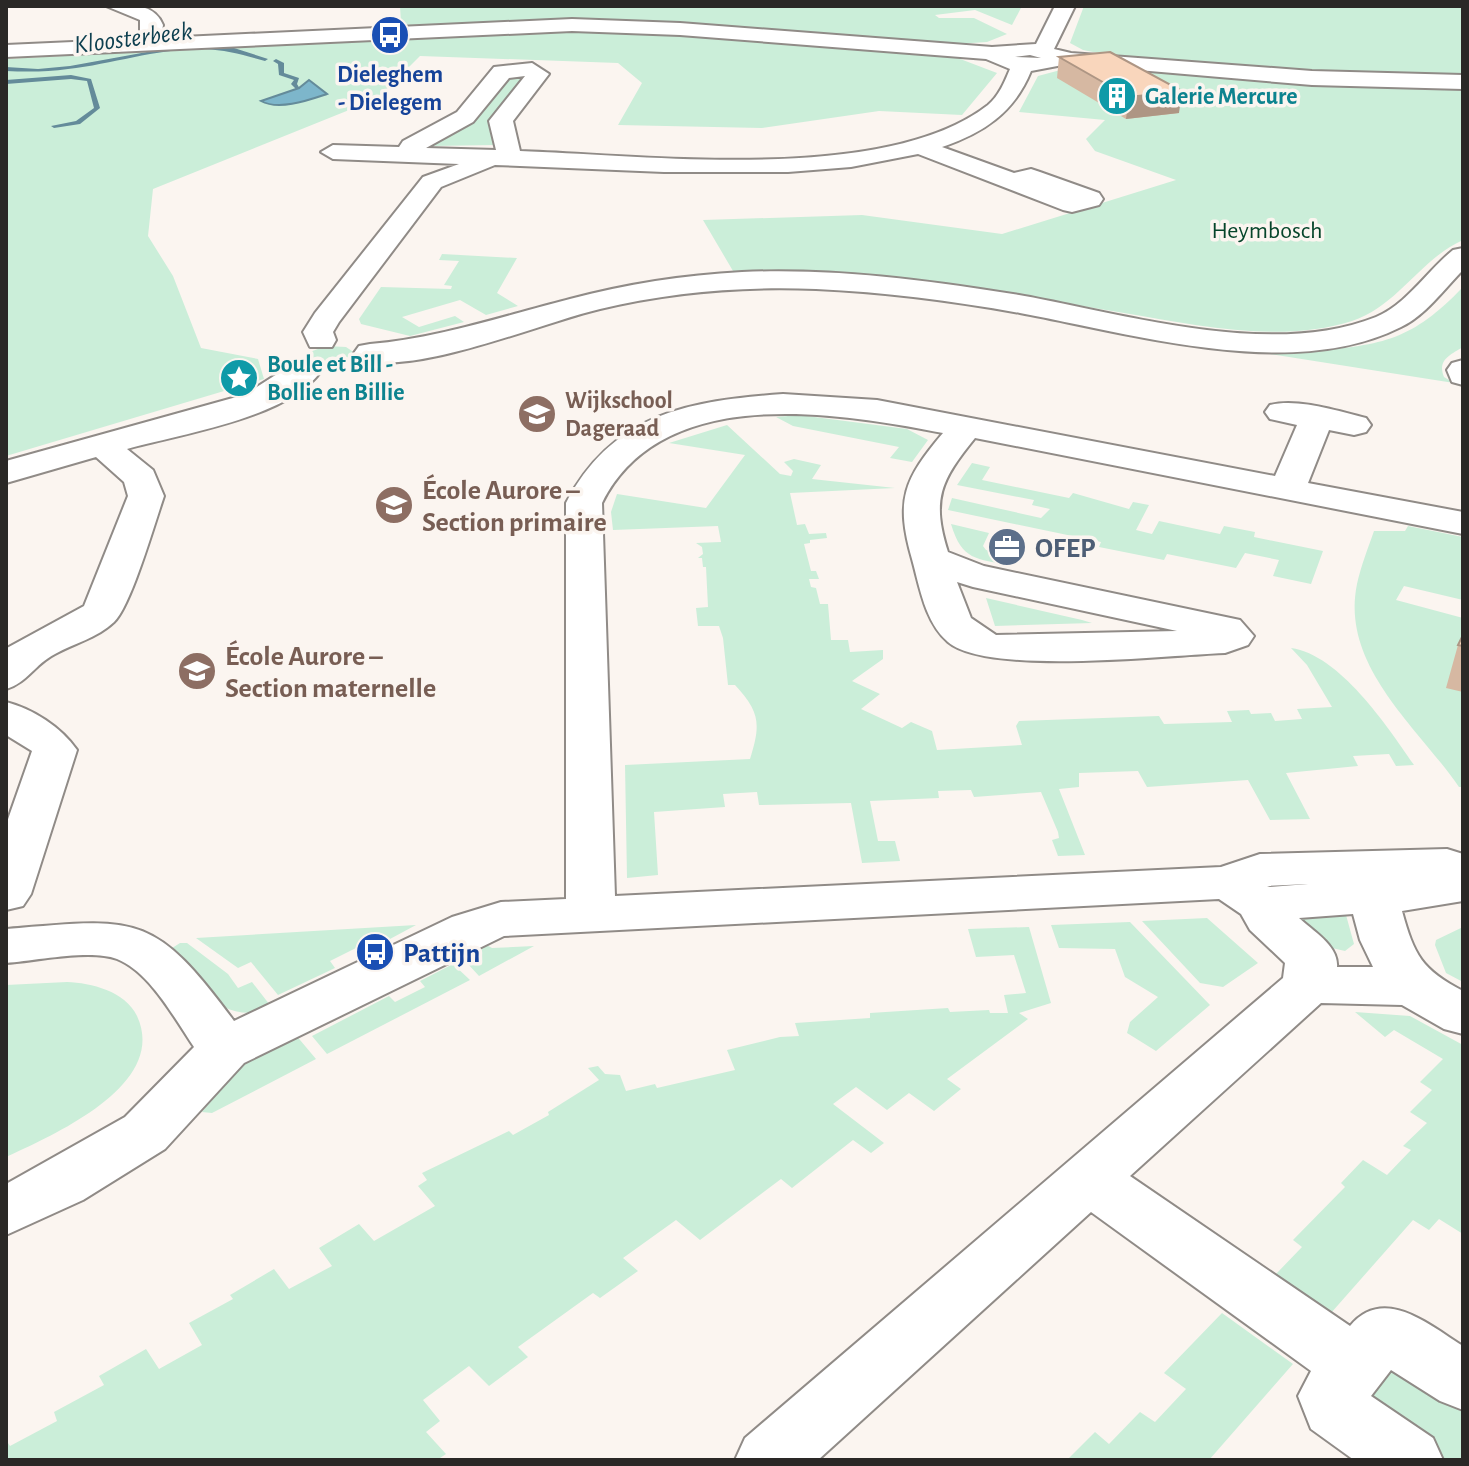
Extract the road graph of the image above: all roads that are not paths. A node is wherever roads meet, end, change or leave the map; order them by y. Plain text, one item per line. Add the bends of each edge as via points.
1 (116, 6) edge
2 (1043, 6) edge
3 (1065, 6) edge
4 (149, 43) junction
5 (6, 51) edge
6 (1038, 55) junction
7 (1463, 82) edge
8 (918, 146) junction
9 (333, 152) dead end
10 (406, 155) junction
11 (507, 158) junction
12 (1014, 181) dead end
13 (432, 182) junction
14 (1463, 256) edge
15 (321, 340) junction
16 (370, 353) junction
17 (326, 371) junction
18 (1282, 412) dead end
19 (1317, 418) junction
20 (1354, 425) dead end
21 (967, 426) junction
22 (104, 446) junction
23 (6, 472) edge
24 (1287, 489) junction
25 (1463, 523) edge
26 (931, 559) junction
27 (6, 676) edge
28 (6, 715) edge
29 (1463, 866) edge
30 (1319, 868) junction
31 (1463, 885) edge
32 (6, 894) edge
33 (1248, 894) junction
34 (1374, 898) junction
35 (591, 913) junction
36 (6, 946) edge
37 (1308, 985) junction
38 (1415, 989) junction
39 (1463, 1015) edge
40 (225, 1049) junction
41 (1089, 1179) junction
42 (6, 1211) edge
43 (1356, 1366) junction
44 (1463, 1381) edge
45 (769, 1460) edge
46 (1409, 1460) edge

1 - 4 street via 153,21
2 - 6 street
3 - 6 street
4 - 5 street
4 - 6 street via 388,21 617,26 996,57
6 - 7 street via 1312,78
6 - 8 street via 997,110 969,128
8 - 11 street via 775,165
8 - 12 street
9 - 10 street
10 - 11 street
10 - 11 street via 418,142 465,117 502,72 532,69 538,74 501,121 509,145
10 - 13 street via 427,167
11 - 13 street
13 - 15 street via 326,319 318,332
14 - 16 street via 1402,316 1327,338 1238,340 909,287 776,280 645,291 430,349
15 - 16 street via 355,341
15 - 17 street via 288,356 291,366
16 - 17 street via 363,363
17 - 22 street via 268,397
18 - 19 street
19 - 20 street
19 - 24 street
21 - 24 street
21 - 26 street via 935,466 917,502
21 - 35 street via 841,405 758,406 706,414 660,429 603,468 584,503
22 - 23 street
22 - 27 street via 140,478 146,496 102,612 22,657
24 - 25 street
26 - 26 street via 952,625 985,646 1210,641 1234,636 1226,629 973,575
28 - 32 street via 47,739 55,750
29 - 30 street
30 - 33 street via 1249,871
30 - 34 street via 1356,880
31 - 34 street
33 - 34 street
33 - 35 street
33 - 37 street via 1312,958
34 - 38 street via 1384,937
35 - 40 street via 485,923
36 - 40 street via 129,944 160,965
37 - 38 street
37 - 41 street
38 - 39 street
40 - 42 street via 157,1122 112,1154
41 - 43 street
41 - 45 street
43 - 44 street via 1381,1335 1391,1334
43 - 46 street via 1331,1402

